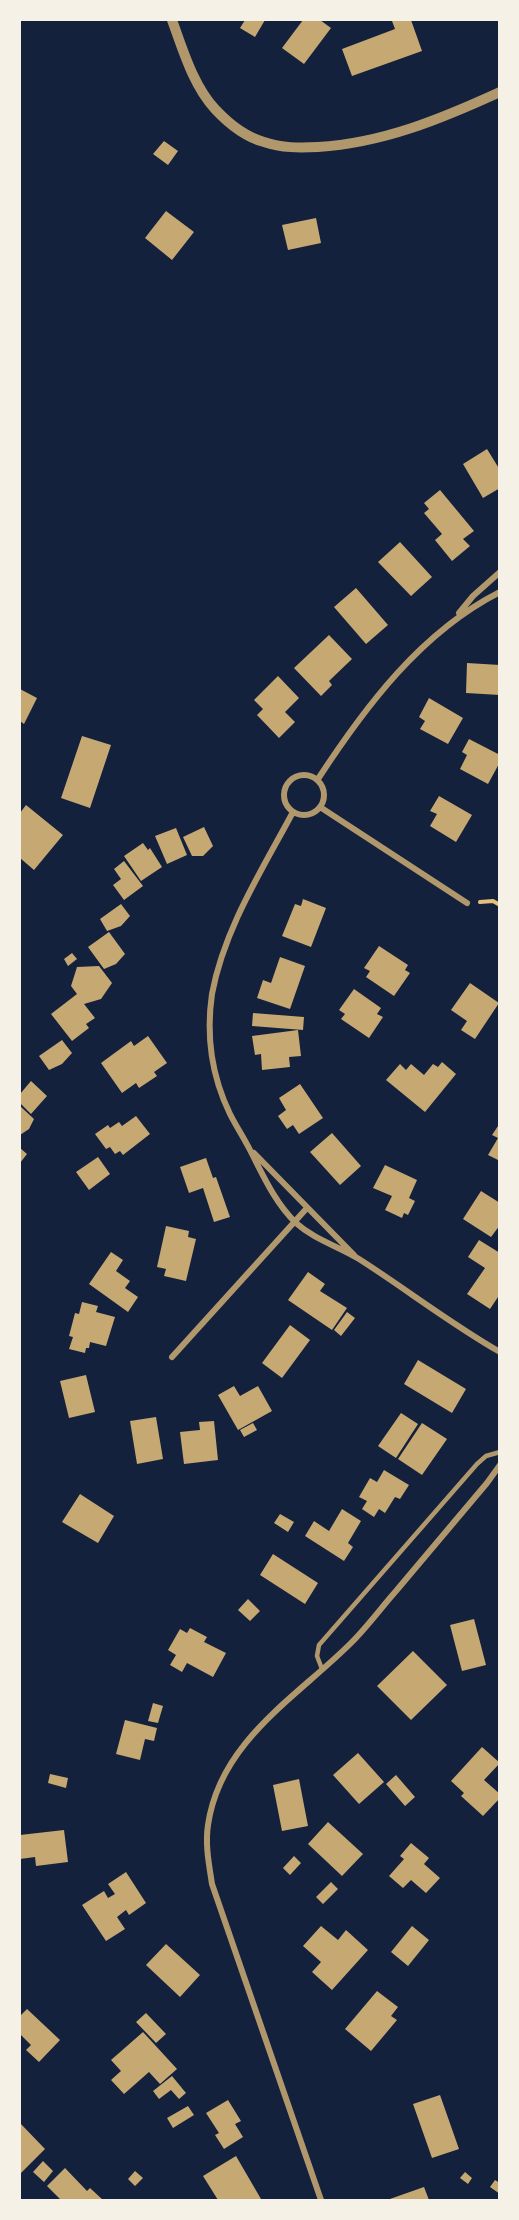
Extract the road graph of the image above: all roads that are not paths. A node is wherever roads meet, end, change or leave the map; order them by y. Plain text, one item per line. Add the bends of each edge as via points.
1 (172, 20) edge
2 (500, 92) edge
3 (500, 572) edge
4 (500, 592) edge
5 (455, 619) junction
6 (318, 779) junction
7 (320, 807) junction
8 (293, 812) junction
9 (467, 903) road end
10 (249, 1147) junction
11 (307, 1208) junction
12 (294, 1221) junction
13 (356, 1258) junction
14 (500, 1352) edge
15 (172, 1357) dead end
16 (500, 1452) edge
17 (500, 1465) edge
18 (322, 1669) junction
19 (321, 2200) edge

1 - 2 street via 192,72 214,108 245,133 284,147 334,146 392,135 433,122
3 - 5 street
4 - 5 street
5 - 6 street via 370,704
6 - 7 street via 324,791
6 - 8 street via 304,774 286,784 284,799
7 - 8 street via 308,815
7 - 9 street
8 - 10 street via 237,919 213,994 212,1059 230,1114
10 - 11 street
10 - 12 street
11 - 12 street
11 - 13 street
12 - 13 street via 318,1239
12 - 15 street
13 - 14 street
16 - 18 lane via 477,1464 319,1645 317,1656
17 - 18 street via 352,1642
18 - 19 street via 274,1710 236,1756 213,1804 207,1850 222,1919

